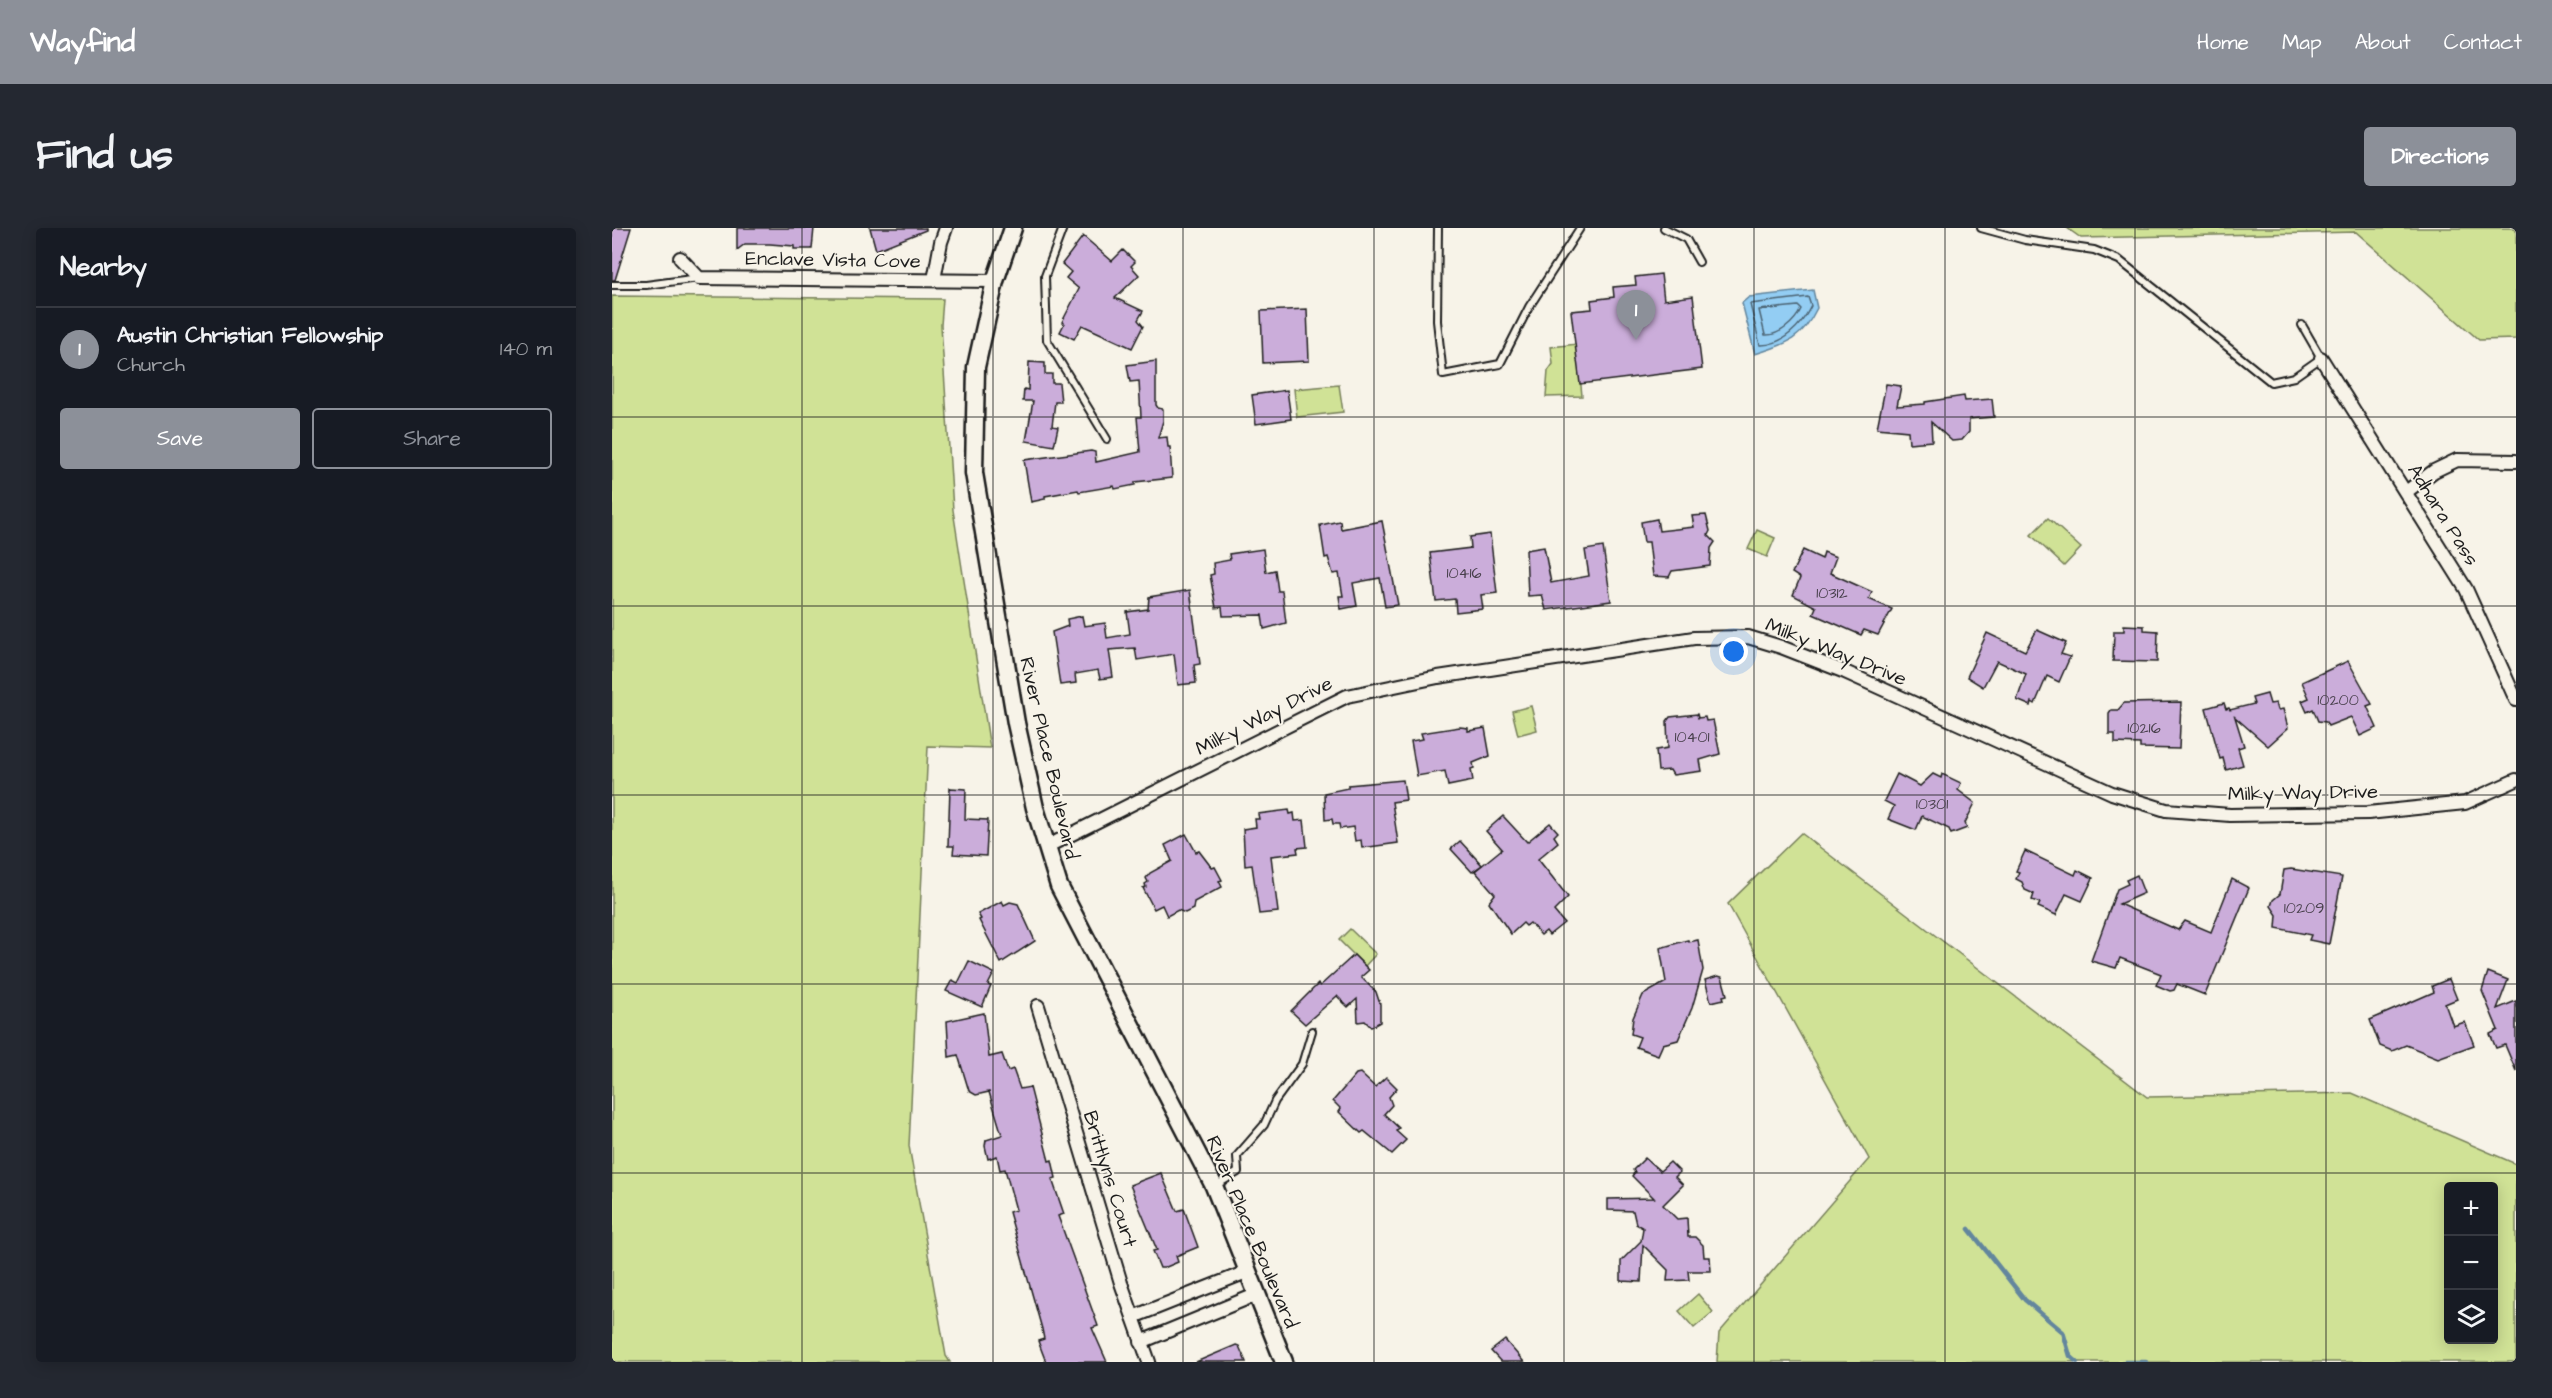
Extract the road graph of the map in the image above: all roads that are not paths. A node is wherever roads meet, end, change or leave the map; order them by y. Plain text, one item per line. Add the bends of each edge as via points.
1 (946, 228) edge
2 (1013, 228) edge
3 (1062, 228) edge
4 (1438, 228) edge
5 (1580, 228) edge
6 (1665, 228) edge
7 (1981, 228) edge
8 (680, 258) dead end
9 (1699, 262) dead end
10 (699, 278) junction
11 (934, 280) junction
12 (995, 281) junction
13 (612, 285) edge
14 (2302, 325) dead end
15 (2321, 358) junction
16 (1107, 439) dead end
17 (2516, 461) edge
18 (2406, 492) junction
19 (2516, 700) edge
20 (2516, 780) edge
21 (1046, 847) junction
22 (1038, 1006) dead end
23 (1312, 1031) dead end
24 (1214, 1186) junction
25 (1249, 1271) junction
26 (1258, 1294) junction
27 (1133, 1317) junction
28 (1141, 1342) junction
29 (1149, 1362) edge
30 (1284, 1362) edge

1 - 11 street
2 - 12 street, River Place Boulevard
3 - 16 lane via 1045,276 1047,340
4 - 5 lane via 1437,321 1443,375 1500,364 1529,307
6 - 9 lane via 1686,239
7 - 15 lane via 2025,240 2094,250 2120,260 2271,382 2294,377
8 - 10 street
10 - 11 street, Enclave Vista Cove
10 - 13 lane
11 - 12 street, Enclave Vista Cove
12 - 21 street, River Place Boulevard via 976,367 974,473 1016,723
14 - 15 lane
15 - 18 street, Adhara Pass
17 - 18 street via 2457,459
18 - 19 street, Adhara Pass via 2466,589
20 - 21 street, Milky Way Drive via 2465,803 2368,813 2230,815 2166,810 2112,793 1792,651 1729,636 1438,677 1347,696
21 - 24 street, River Place Boulevard via 1059,886
22 - 27 street, Brittlyns Court
23 - 24 lane via 1302,1064 1275,1101 1264,1125 1237,1156 1239,1172
24 - 25 street, River Place Boulevard
25 - 26 street, River Place Boulevard
25 - 27 street
26 - 28 street
26 - 30 street, River Place Boulevard
27 - 28 street, Brittlyns Court
28 - 29 street, Brittlyns Court

